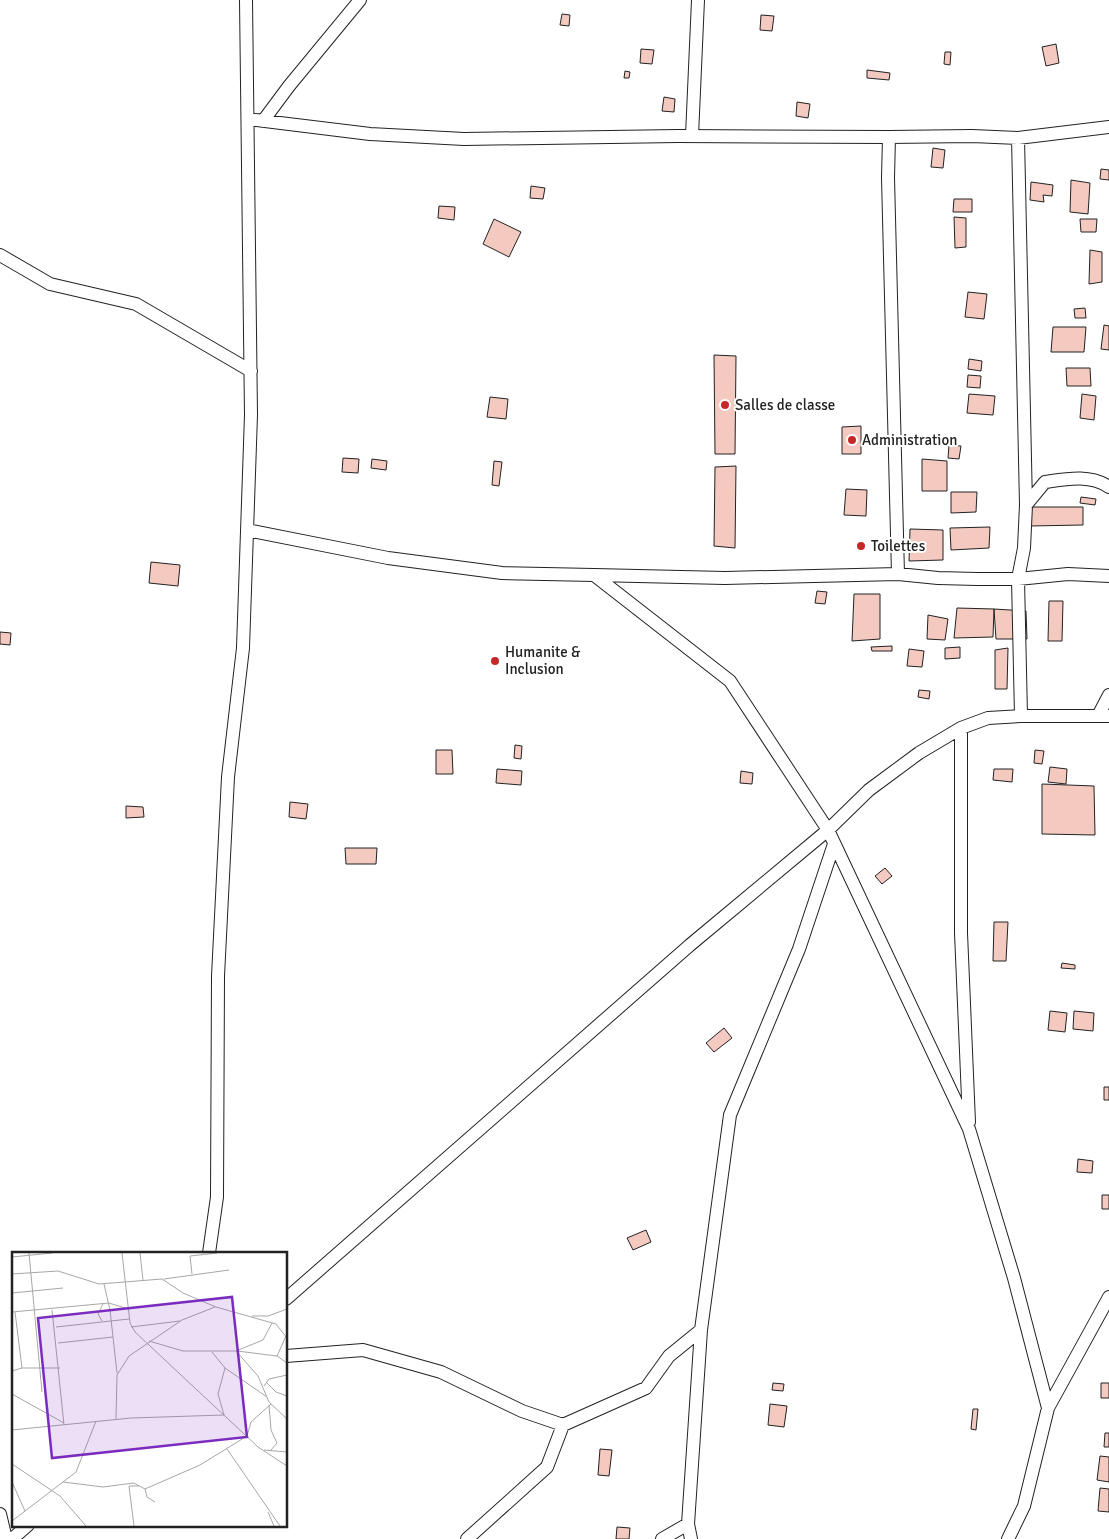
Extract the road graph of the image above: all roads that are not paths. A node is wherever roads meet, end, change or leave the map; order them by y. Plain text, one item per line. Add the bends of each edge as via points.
1 (246, 0) edge
2 (360, 0) edge
3 (698, 0) edge
4 (248, 119) junction
5 (263, 121) junction
6 (1109, 127) edge
7 (692, 136) junction
8 (889, 137) junction
9 (1018, 138) junction
10 (0, 255) edge
11 (250, 371) junction
12 (1109, 487) edge
13 (1026, 505) junction
14 (247, 530) junction
15 (898, 574) junction
16 (594, 576) junction
17 (1109, 576) edge
18 (1018, 579) junction
19 (1109, 696) edge
20 (1021, 716) junction
21 (1103, 716) edge
22 (961, 728) junction
23 (828, 830) junction
24 (834, 844) junction
25 (969, 1128) junction
26 (209, 1252) edge
27 (288, 1297) edge
28 (1109, 1297) edge
29 (701, 1330) junction
30 (288, 1356) edge
31 (1048, 1408) junction
32 (563, 1425) junction
33 (0, 1514) edge
34 (688, 1524) junction
35 (27, 1526) edge
36 (6, 1539) edge
37 (12, 1539) edge
38 (467, 1539) edge
39 (662, 1539) edge
40 (683, 1539) edge
41 (691, 1539) edge
42 (1008, 1539) edge

1 - 4 street
2 - 5 street
3 - 7 street
4 - 5 street
4 - 11 street
5 - 7 street via 370,134 464,139
6 - 9 street
7 - 8 street
8 - 9 street
8 - 15 street
9 - 13 street
10 - 11 street via 50,284 136,304
11 - 14 street
12 - 13 street via 1086,478 1045,482
13 - 18 street via 1024,548
14 - 16 street via 388,558 502,573
14 - 26 street via 243,648 228,777 218,966 217,1197
15 - 16 street via 725,578
15 - 18 street
16 - 23 street via 730,681
17 - 18 street via 1068,574
18 - 20 street
19 - 21 street
20 - 21 street
20 - 22 street via 988,718
22 - 23 street via 918,753 869,790
22 - 25 street via 961,933
23 - 24 street
23 - 27 street via 690,945
24 - 25 street
24 - 29 street via 799,949 730,1115
25 - 31 street via 1014,1278
28 - 31 street
29 - 32 street via 669,1356 646,1388
29 - 34 street
30 - 32 street via 363,1350 441,1372 522,1411
31 - 42 street via 1024,1506
32 - 38 street via 547,1467
33 - 36 street
34 - 39 street
34 - 40 street
34 - 41 street
35 - 37 street

